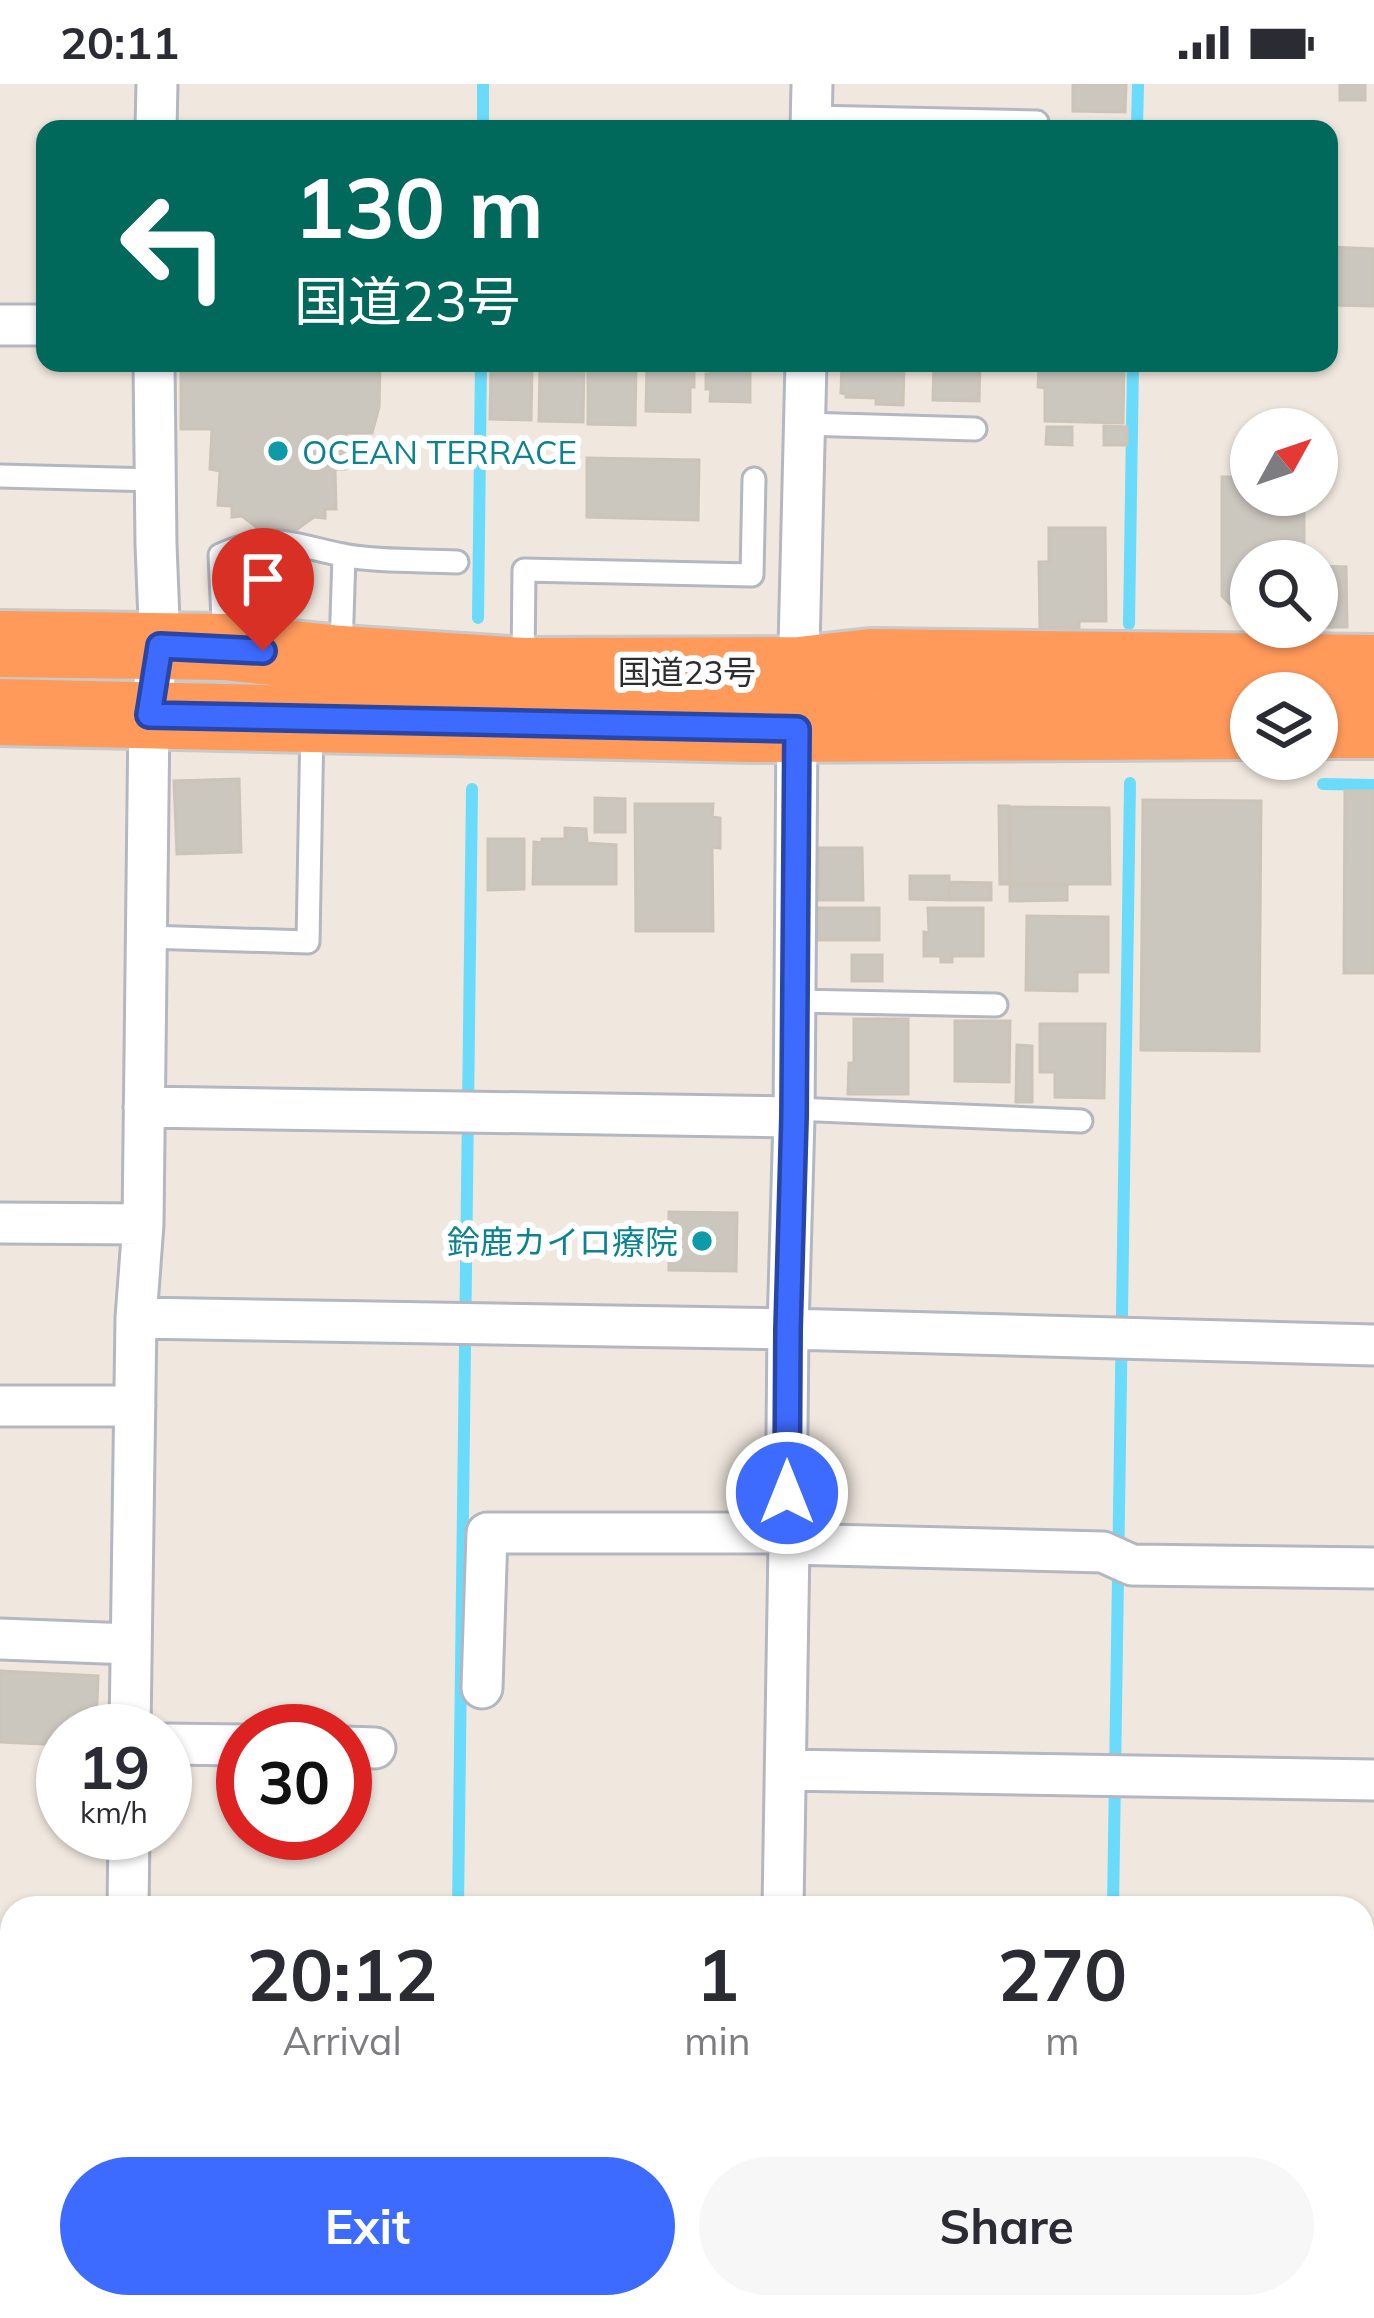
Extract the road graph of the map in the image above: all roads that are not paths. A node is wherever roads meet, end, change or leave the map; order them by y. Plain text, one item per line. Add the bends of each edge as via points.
1 (157, 84) edge
2 (811, 110) edge
3 (156, 120) edge
4 (999, 120) edge
5 (0, 325) edge
6 (36, 325) edge
7 (154, 372) edge
8 (806, 372) edge
9 (804, 424) junction
10 (975, 429) dead end
11 (0, 476) edge
12 (754, 478) dead end
13 (155, 480) junction
14 (344, 555) junction
15 (457, 562) dead end
16 (0, 644) edge
17 (192, 647) junction
18 (341, 659) junction
19 (1374, 668) edge
20 (523, 671) junction
21 (799, 699) junction
22 (0, 712) edge
23 (149, 715) junction
24 (313, 719) junction
25 (1230, 725) edge
26 (1338, 725) edge
27 (1374, 725) edge
28 (147, 937) junction
29 (795, 1001) junction
30 (996, 1005) dead end
31 (144, 1107) junction
32 (794, 1113) junction
33 (1081, 1121) dead end
34 (0, 1223) edge
35 (143, 1224) junction
36 (136, 1318) junction
37 (788, 1330) junction
38 (1374, 1345) edge
39 (0, 1406) edge
40 (136, 1406) junction
41 (787, 1539) junction
42 (1374, 1568) edge
43 (0, 1639) edge
44 (130, 1645) junction
45 (482, 1688) dead end
46 (130, 1704) edge
47 (786, 1770) junction
48 (1374, 1780) edge
49 (129, 1860) edge
50 (128, 1896) edge
51 (783, 1896) edge

1 - 3 street
2 - 4 lane
5 - 6 street
7 - 13 street
8 - 9 street
9 - 10 lane
9 - 21 street
11 - 13 lane
12 - 20 lane via 752,575 524,570
13 - 17 street
14 - 15 lane
14 - 17 lane via 266,541 220,555
14 - 18 lane
16 - 17 highway, 国道23号
17 - 18 highway, 国道23号
17 - 23 street
18 - 20 highway, 国道23号
19 - 21 highway, 国道23号 via 871,662
20 - 21 highway, 国道23号
21 - 24 highway, 国道23号
21 - 25 highway, 国道23号
21 - 29 street
22 - 23 highway, 国道23号
23 - 24 highway, 国道23号
23 - 28 street
24 - 28 lane via 308,943
26 - 27 highway
28 - 31 street
29 - 30 lane
29 - 32 street
31 - 32 street
31 - 35 street
32 - 33 lane
32 - 37 street
34 - 35 street
35 - 36 street
36 - 37 street
36 - 40 street
37 - 38 street
37 - 41 street
39 - 40 street
40 - 44 street
41 - 42 street
41 - 45 street via 487,1533
41 - 47 street
43 - 44 street
44 - 46 street
47 - 48 street
47 - 51 street
49 - 50 street

